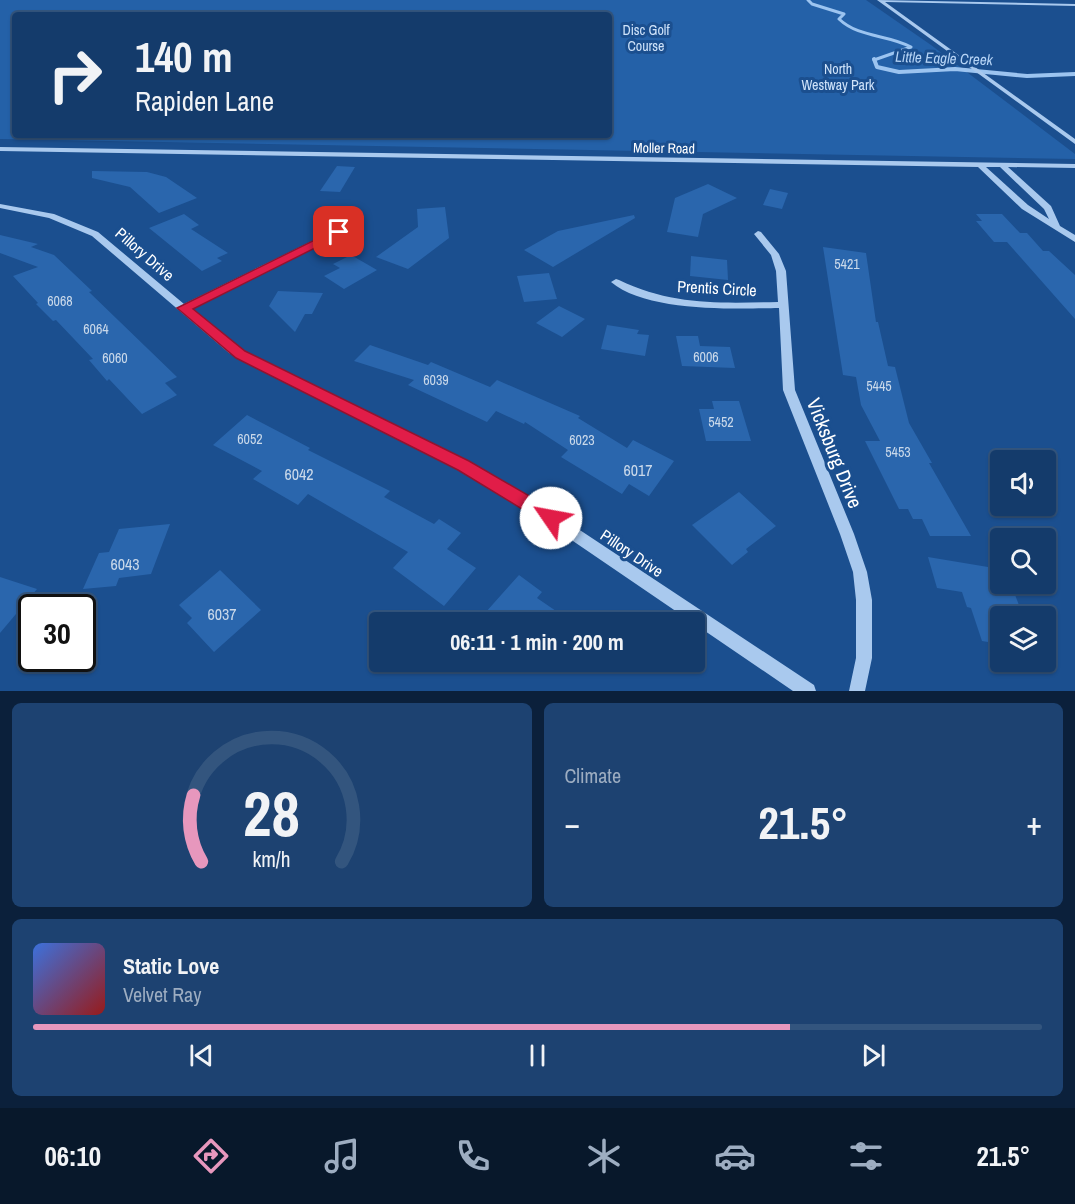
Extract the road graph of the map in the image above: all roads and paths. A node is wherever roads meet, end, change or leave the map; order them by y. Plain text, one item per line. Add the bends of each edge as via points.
1 (1013, 0) edge
2 (880, 1) edge
3 (1018, 3) junction
4 (1075, 5) edge
5 (1075, 142) edge
6 (0, 149) edge
7 (980, 165) junction
8 (1002, 165) junction
9 (1075, 166) edge
10 (0, 206) edge
11 (358, 222) dead end
12 (1056, 225) junction
13 (758, 234) dead end
14 (1075, 239) edge
15 (616, 282) dead end
16 (783, 305) junction
17 (184, 308) junction
18 (808, 691) edge
19 (857, 691) edge

1 - 3 street
2 - 3 street
2 - 5 street
3 - 4 street
6 - 7 street, Moller Road
7 - 8 street, Moller Road
7 - 12 street via 1025,207
8 - 9 street, Moller Road
8 - 12 street via 1048,208
10 - 17 street, Pillory Drive via 51,216 95,234
11 - 17 street
12 - 14 street
13 - 16 street, Vicksburg Drive via 781,268
15 - 16 street, Prentis Circle via 642,294 682,303
16 - 19 street, Vicksburg Drive via 789,390 860,573 864,658
17 - 18 street, Pillory Drive via 240,355 464,465 531,505

